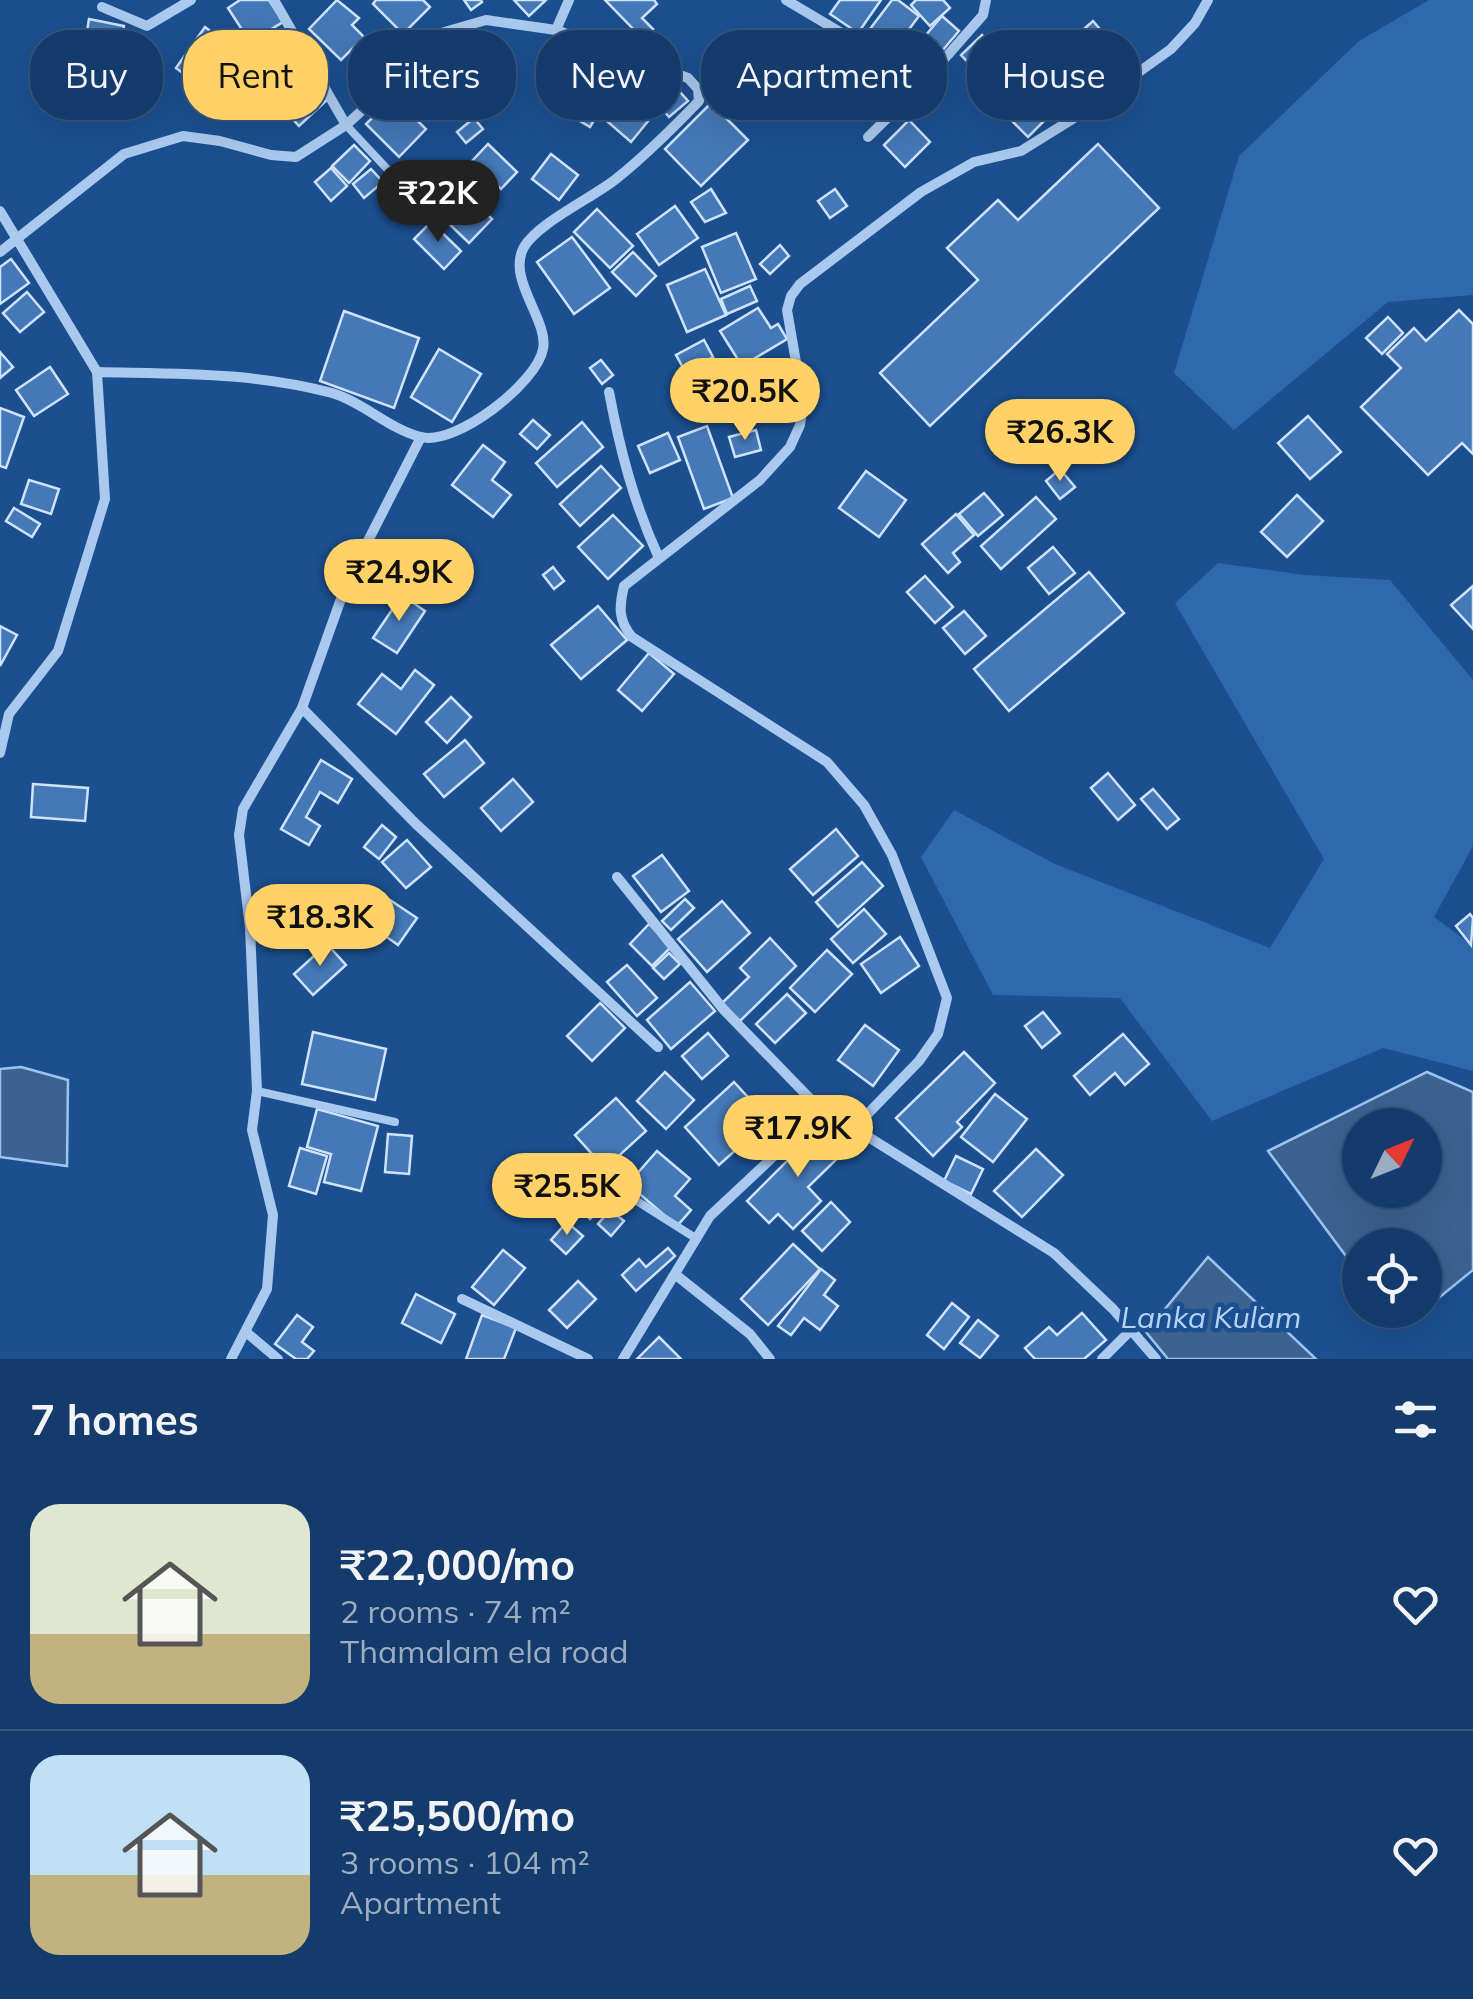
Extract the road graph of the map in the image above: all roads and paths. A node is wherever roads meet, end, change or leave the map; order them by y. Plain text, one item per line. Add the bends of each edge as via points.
1 (190, 0) edge
2 (274, 0) edge
3 (569, 0) edge
4 (786, 0) edge
5 (986, 0) edge
6 (1208, 0) edge
7 (102, 8) dead end
8 (556, 30) joint
9 (836, 30) edge
10 (947, 56) edge
11 (681, 75) edge
12 (681, 118) edge
13 (679, 120) edge
14 (885, 120) edge
15 (346, 125) junction
16 (868, 137) dead end
17 (418, 203) dead end
18 (0, 211) edge
19 (18, 237) junction
20 (0, 252) edge
21 (97, 372) junction
22 (609, 392) dead end
23 (421, 437) junction
24 (660, 558) junction
25 (302, 708) junction
26 (0, 753) edge
27 (617, 877) dead end
28 (658, 1047) dead end
29 (257, 1091) junction
30 (822, 1111) junction
31 (395, 1122) dead end
32 (854, 1128) junction
33 (610, 1184) dead end
34 (696, 1239) junction
35 (676, 1275) junction
36 (462, 1298) dead end
37 (1132, 1330) junction
38 (246, 1332) junction
39 (231, 1359) edge
40 (278, 1359) edge
41 (588, 1359) edge
42 (623, 1359) edge
43 (770, 1359) edge
44 (1102, 1359) edge
45 (1156, 1359) edge

1 - 7 street via 147,26
2 - 15 street
3 - 8 street
4 - 9 street
5 - 10 street via 983,15
6 - 24 street via 1171,49 1079,115 1021,151 974,162 921,192 800,284 787,310 803,403 790,448 760,480
8 - 15 street via 486,20 441,34
11 - 12 street via 698,89 699,101
13 - 23 street via 616,179 538,230 523,249 524,284 544,345 537,366 478,420 446,438
14 - 16 street
15 - 17 lane
15 - 19 street via 296,157 184,136 124,154
18 - 19 street
19 - 20 street
19 - 21 street
21 - 23 street via 256,376 336,394
21 - 26 street via 106,498 58,651 9,714
22 - 24 street via 639,513
23 - 25 street via 346,582
24 - 32 street via 624,586 622,626 828,762 864,805 892,855 946,998 938,1034
25 - 28 street via 416,824
25 - 29 street via 243,808
27 - 30 street via 724,1010
29 - 31 lane
29 - 38 street via 252,1130 273,1214 267,1289
30 - 32 street
30 - 34 street via 710,1216
32 - 37 street via 1054,1253
33 - 34 lane
34 - 35 street
35 - 42 street
35 - 43 street via 750,1334
36 - 41 street
37 - 44 street
37 - 45 street
38 - 39 street
38 - 40 street

